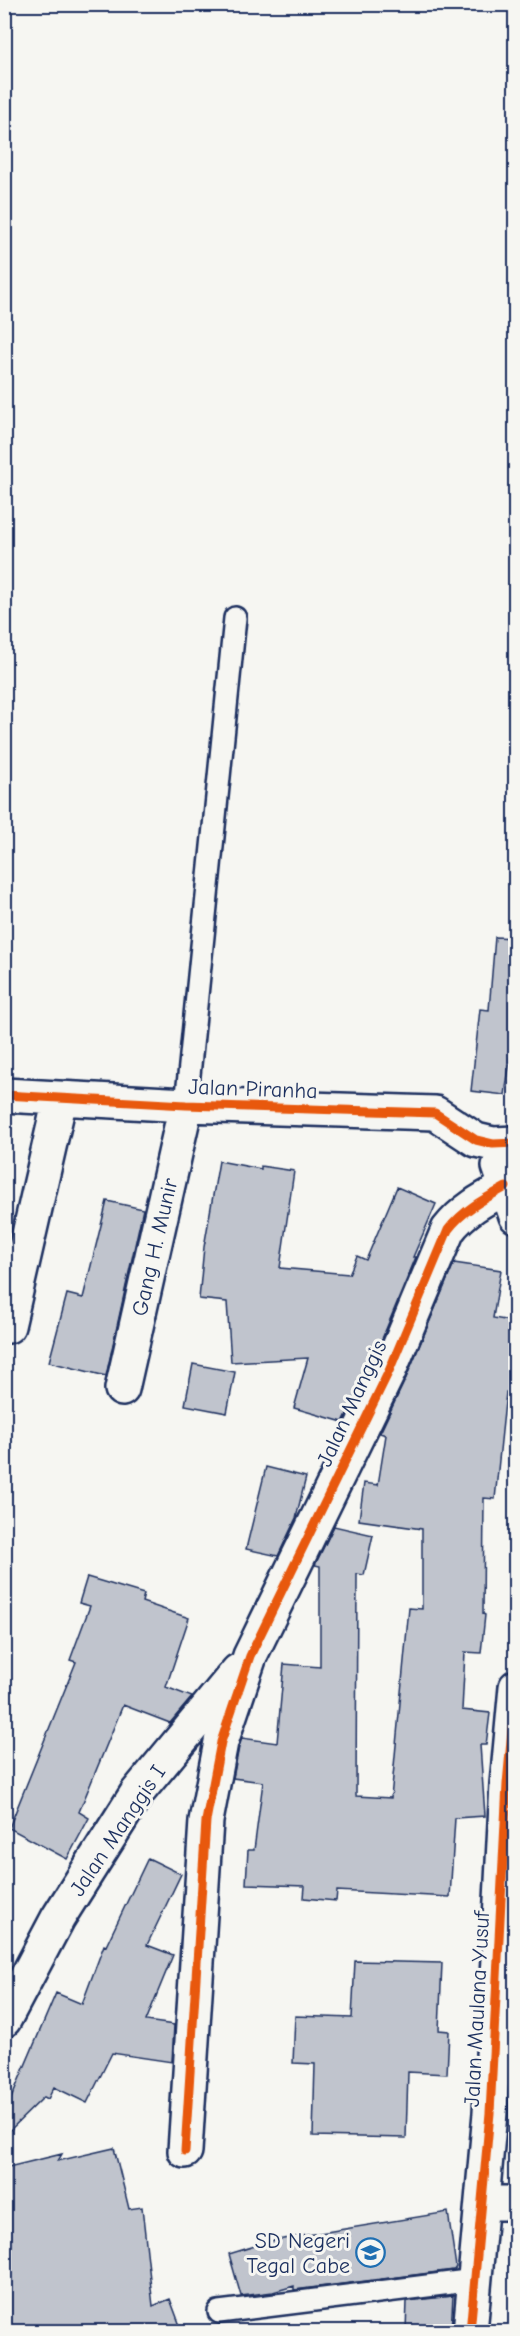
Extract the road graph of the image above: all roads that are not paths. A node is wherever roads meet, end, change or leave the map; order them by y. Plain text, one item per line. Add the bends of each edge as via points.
1 (235, 618) dead end
2 (4, 1095) edge
3 (60, 1099) junction
4 (186, 1105) junction
5 (504, 1144) edge
6 (511, 1202) edge
7 (8, 1326) dead end
8 (122, 1389) dead end
9 (250, 1656) junction
10 (516, 1687) edge
11 (4, 2020) edge
12 (185, 2151) dead end
13 (483, 2202) junction
14 (516, 2203) edge
15 (475, 2280) junction
16 (219, 2312) dead end
17 (470, 2331) edge

1 - 4 lane
2 - 3 street, Jalan Piranha
3 - 4 street, Jalan Piranha
3 - 7 street
4 - 5 street, Jalan Piranha via 435,1113 476,1140
4 - 8 street, Gang H. Munir
5 - 6 street
6 - 9 street, Jalan Manggis via 475,1204 448,1230 389,1371
9 - 11 street, Jalan Manggis I via 137,1793 58,1918
9 - 12 street via 221,1742 206,1821
10 - 13 street, Jalan Maulana Yusuf
13 - 14 street
13 - 15 street, Jalan Maulana Yusuf
15 - 16 lane
15 - 17 street, Jalan Maulana Yusuf

